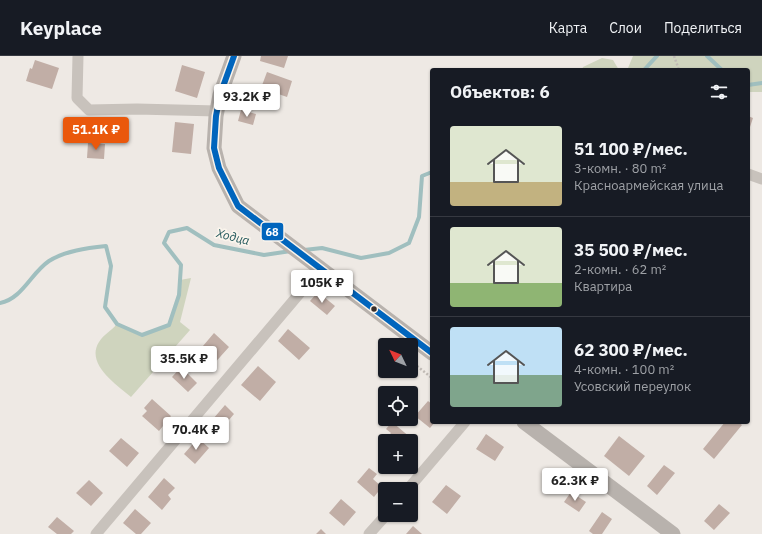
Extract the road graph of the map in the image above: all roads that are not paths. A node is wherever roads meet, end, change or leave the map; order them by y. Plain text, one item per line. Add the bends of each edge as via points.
1 (234, 56) edge
2 (74, 57) edge
3 (217, 111) junction
4 (750, 175) edge
5 (762, 180) edge
6 (321, 268) junction
7 (430, 351) edge
8 (462, 424) edge
9 (527, 424) edge
10 (414, 482) edge
11 (380, 522) edge
12 (96, 534) edge
13 (369, 534) edge
14 (673, 534) edge

1 - 3 street
2 - 3 street via 76,98 89,110
3 - 6 street via 214,148 219,168 238,206
4 - 5 street
6 - 7 street
6 - 12 street
8 - 10 street
9 - 14 street
11 - 13 street

